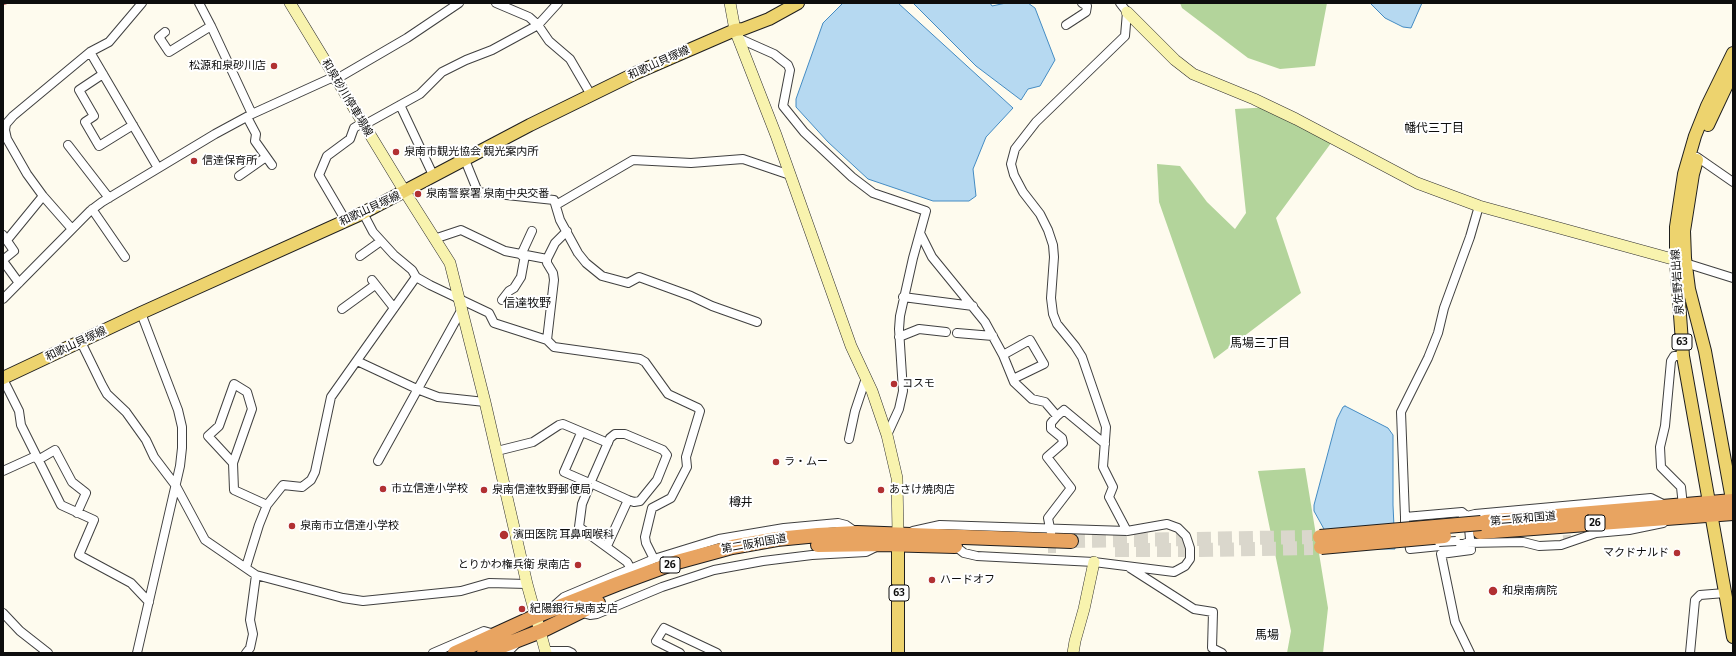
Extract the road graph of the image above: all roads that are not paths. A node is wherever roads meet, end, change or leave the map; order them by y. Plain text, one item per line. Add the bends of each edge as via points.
1 (142, 3) edge
2 (198, 3) edge
3 (290, 3) edge
4 (458, 3) edge
5 (496, 3) edge
6 (558, 3) edge
7 (730, 3) edge
8 (798, 3) edge
9 (1082, 3) edge
10 (1120, 3) edge
11 (1127, 12) junction
12 (538, 25) junction
13 (1066, 25) dead end
14 (211, 26) junction
15 (165, 32) dead end
16 (736, 34) junction
17 (90, 52) junction
18 (1733, 53) edge
19 (1733, 72) edge
20 (102, 74) junction
21 (336, 78) junction
22 (591, 95) junction
23 (400, 105) junction
24 (249, 116) junction
25 (363, 124) junction
26 (133, 125) junction
27 (68, 145) dead end
28 (266, 157) junction
29 (1697, 157) junction
30 (465, 160) junction
31 (272, 165) dead end
32 (158, 168) junction
33 (790, 175) junction
34 (239, 176) dead end
35 (434, 177) junction
36 (1733, 182) edge
37 (405, 192) junction
38 (43, 196) junction
39 (109, 198) junction
40 (556, 205) junction
41 (1479, 206) junction
42 (92, 209) junction
43 (362, 213) junction
44 (346, 220) junction
45 (72, 228) junction
46 (532, 231) dead end
47 (567, 231) junction
48 (920, 233) junction
49 (5, 238) edge
50 (434, 239) junction
51 (381, 241) junction
52 (523, 255) junction
53 (360, 256) dead end
54 (125, 257) dead end
55 (547, 259) junction
56 (3, 261) edge
57 (1681, 262) junction
58 (416, 277) junction
59 (1733, 278) edge
60 (19, 283) junction
61 (903, 297) junction
62 (3, 299) edge
63 (502, 300) dead end
64 (460, 304) junction
65 (973, 306) junction
66 (394, 308) junction
67 (342, 309) dead end
68 (141, 313) junction
69 (757, 322) dead end
70 (946, 332) dead end
71 (957, 333) dead end
72 (993, 336) junction
73 (899, 337) junction
74 (547, 340) junction
75 (81, 342) junction
76 (1003, 355) junction
77 (1683, 356) junction
78 (357, 360) junction
79 (3, 378) edge
80 (866, 378) junction
81 (1013, 379) junction
82 (417, 389) junction
83 (485, 402) junction
84 (1057, 416) junction
85 (581, 433) junction
86 (887, 435) junction
87 (849, 439) dead end
88 (608, 443) junction
89 (1105, 444) junction
90 (497, 451) junction
91 (37, 458) junction
92 (378, 460) dead end
93 (233, 463) junction
94 (3, 471) edge
95 (591, 483) junction
96 (176, 486) junction
97 (628, 500) junction
98 (267, 505) junction
99 (1733, 505) edge
100 (1668, 507) junction
101 (1709, 508) junction
102 (1682, 511) junction
103 (77, 513) junction
104 (1468, 516) junction
105 (1405, 517) junction
106 (1481, 528) junction
107 (1127, 531) junction
108 (1051, 532) junction
109 (857, 533) junction
110 (899, 539) junction
111 (1346, 540) junction
112 (1317, 542) tunnel mouth
113 (1470, 543) junction
114 (607, 546) junction
115 (954, 546) junction
116 (654, 559) junction
117 (1094, 562) junction
118 (1126, 566) junction
119 (246, 567) junction
120 (631, 569) junction
121 (256, 575) junction
122 (527, 584) junction
123 (1725, 593) junction
124 (149, 602) junction
125 (3, 613) edge
126 (542, 615) junction
127 (541, 631) junction
128 (496, 634) junction
129 (1733, 637) edge
130 (520, 639) junction
131 (688, 639) junction
132 (546, 652) edge
133 (48, 653) edge
134 (137, 653) edge
135 (246, 653) edge
136 (433, 653) edge
137 (455, 653) edge
138 (484, 653) edge
139 (507, 653) edge
140 (572, 653) edge
141 (681, 653) edge
142 (717, 653) edge
143 (898, 653) edge
144 (1074, 653) edge
145 (1222, 653) edge
146 (1470, 653) edge
147 (1690, 653) edge

1 - 17 street via 109,42
2 - 14 street
3 - 21 street, 和泉砂川停車場線
4 - 21 street via 407,38
5 - 12 street via 529,17
6 - 12 street
7 - 16 street
8 - 16 main road, 和歌山貝塚線
9 - 13 street via 1087,6 1086,12
10 - 11 street
11 - 41 street via 1175,60 1193,74 1296,119 1417,183
11 - 89 street via 1125,36 1036,122 1016,149 1011,164 1020,186 1048,230 1054,257 1051,298 1053,314 1057,324 1082,358 1106,427
12 - 22 street via 549,41 570,59
12 - 23 street via 492,50 442,72 420,94
14 - 15 street via 169,52 159,37
14 - 24 street
16 - 22 main road, 和歌山貝塚線 via 636,73
16 - 33 street
16 - 48 street via 774,54 788,65 790,70 782,106 804,132 852,177 873,192 926,211
17 - 20 street
17 - 38 street via 6,124 7,139
18 - 57 main road, 泉佐野岩出線 / 63 via 1707,106 1684,174 1676,227
19 - 29 main road, 泉佐野岩出線 / 63 via 1715,108
20 - 26 street
20 - 26 street via 79,90 94,116 84,122 99,146
21 - 24 street
21 - 25 street, 和泉砂川停車場線
22 - 30 main road, 和歌山貝塚線
23 - 25 street
23 - 35 street
24 - 28 street via 256,134 255,141
24 - 32 street
25 - 37 street, 和泉砂川停車場線
25 - 44 street via 354,128 350,139 327,156 319,175
26 - 32 street
27 - 39 street
28 - 31 street
28 - 34 street
29 - 36 street
29 - 57 main road, 泉佐野岩出線 / 63
30 - 35 main road, 和歌山貝塚線
30 - 40 street via 478,192 554,200
32 - 39 street
33 - 40 street via 743,160 691,163 633,160
33 - 80 street via 851,346
35 - 37 main road, 和歌山貝塚線
37 - 43 main road, 和歌山貝塚線
37 - 50 street, 和泉砂川停車場線
38 - 45 street
38 - 49 street
39 - 42 street
40 - 47 street via 560,220
41 - 57 street
41 - 105 street via 1438,333 1401,412
42 - 45 street
42 - 54 street
43 - 44 main road, 和歌山貝塚線
43 - 51 street
44 - 68 main road, 和歌山貝塚線
45 - 60 street
46 - 52 street
47 - 55 street via 555,243
47 - 69 street via 578,253 602,276 628,283 639,277
48 - 61 street
48 - 65 street via 932,257
49 - 56 street via 14,250
50 - 52 street via 461,230 506,251
50 - 64 street, 和泉砂川停車場線 via 450,263
51 - 53 street
51 - 58 street via 412,270
52 - 55 street
52 - 63 street via 521,277
55 - 74 street via 554,273
56 - 60 street
57 - 59 street
57 - 77 main road, 泉佐野岩出線 / 63
57 - 99 main road, 泉佐野岩出線 / 63 via 1705,351
58 - 64 street
58 - 66 street
60 - 62 street
61 - 65 street
61 - 73 street
64 - 74 street via 489,313 494,323
64 - 82 street
64 - 83 street, 和泉砂川停車場線
65 - 72 street
66 - 67 street via 374,282
66 - 78 street
68 - 75 main road, 和歌山貝塚線
68 - 96 street via 182,427 182,448
70 - 73 street via 919,329
71 - 72 street
72 - 76 street
73 - 86 street via 902,391 899,409
74 - 116 street via 554,347 645,362 668,394 700,411 686,458 687,467 671,498 652,508 646,543
75 - 79 main road, 和歌山貝塚線
75 - 96 street via 107,394 126,412 162,469
76 - 81 street
76 - 81 street via 1030,340 1044,364
77 - 101 main road, 泉佐野岩出線 / 63
77 - 102 street via 1674,356 1671,361 1665,426 1660,447 1661,467 1681,487
78 - 82 street
78 - 98 street via 331,397 316,472 302,487 283,485
79 - 91 street
80 - 86 street
80 - 87 street
81 - 84 street via 1023,392 1032,399 1045,402
82 - 83 street via 438,396
82 - 92 street
83 - 90 street, 和泉砂川停車場線
84 - 89 street via 1064,410
84 - 108 street via 1052,422 1051,429 1062,438 1063,443 1047,457 1071,488 1048,518
85 - 88 street
85 - 90 street via 563,424 533,442
85 - 95 street via 564,472
86 - 110 street via 897,478
88 - 95 street
88 - 97 street via 612,435 625,434 663,450 667,456 654,486 640,501
89 - 107 street via 1103,467 1113,487 1110,497
90 - 122 street, 和泉砂川停車場線
91 - 94 street
91 - 103 street via 61,506
91 - 103 street via 55,450 72,482 86,493
93 - 93 street via 208,436 219,426 234,384 247,392 252,409
93 - 98 street via 234,490
95 - 97 street
95 - 114 street via 582,504 579,527
96 - 119 street via 205,540
96 - 124 street
97 - 114 street
98 - 119 street
99 - 101 highway, 第二阪和国道 / 26
100 - 102 highway, 第二阪和国道 / 26
100 - 104 street via 1651,498 1564,509
100 - 106 highway, 第二阪和国道 / 26
101 - 102 highway, 第二阪和国道 / 26
101 - 123 main road, 泉佐野岩出線 / 63
102 - 106 highway, 第二阪和国道 / 26
102 - 113 street via 1658,525 1596,532 1551,546 1523,542
103 - 124 street via 94,520 79,554 131,583
104 - 105 street via 1462,512
104 - 111 street, bridge via 1374,527
104 - 113 street
105 - 113 street via 1410,548
106 - 111 highway, 第二阪和国道 / 26, bridge
107 - 108 street
107 - 118 street via 1167,524 1178,528 1186,536 1190,559 1185,566 1174,572
108 - 110 street via 940,525
109 - 110 highway, 第二阪和国道 / 26
109 - 116 street via 838,523 784,528 719,539
109 - 126 highway, 第二阪和国道 / 26 via 777,539 732,547 677,562
110 - 115 highway, 第二阪和国道 / 26
110 - 115 highway, 第二阪和国道 / 26 via 1072,545
110 - 127 highway, 第二阪和国道 / 26 via 882,544 824,544 770,549 718,559 671,574 578,612
110 - 143 main road, 63
111 - 112 highway, 第二阪和国道 / 26, bridge
111 - 113 street, bridge via 1392,546 1456,541
113 - 146 street via 1471,550 1441,554 1455,622
114 - 120 street via 627,562
115 - 117 street via 964,553 977,556 1051,556
116 - 120 street
117 - 118 street
117 - 144 street
118 - 145 street via 1194,609 1213,612 1212,648
119 - 121 street
120 - 126 street via 564,597
121 - 122 street via 363,601 461,591 489,583
121 - 135 street via 250,620 252,640
122 - 126 street, 和泉砂川停車場線
123 - 129 main road, 泉佐野岩出線 / 63
123 - 147 street via 1700,595 1695,600
124 - 134 street
125 - 133 street via 20,631
126 - 127 street, 和泉砂川停車場線
126 - 128 highway, 第二阪和国道 / 26
127 - 130 highway, 第二阪和国道 / 26
127 - 132 street, 和泉砂川停車場線
128 - 136 street via 484,631
128 - 137 highway, 第二阪和国道 / 26
130 - 138 highway, 第二阪和国道 / 26
130 - 139 street
131 - 141 street
131 - 141 street via 664,628 656,642
131 - 142 street
132 - 140 street

